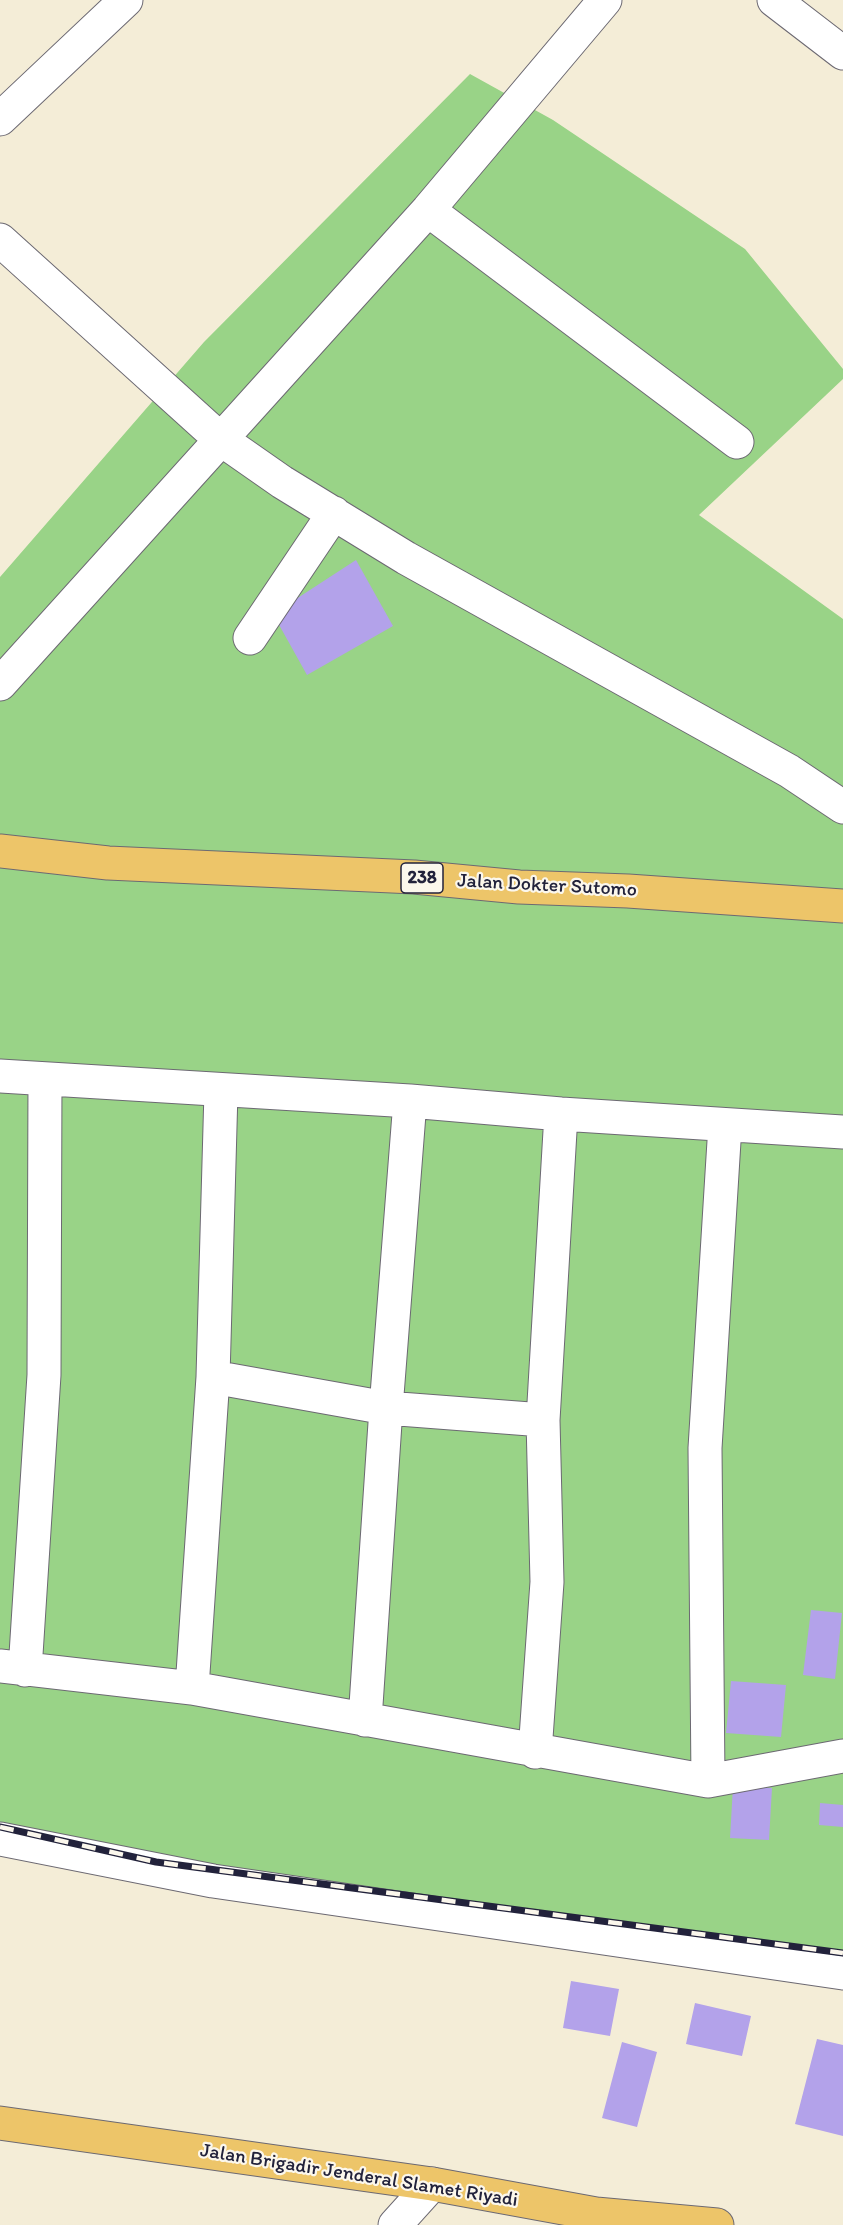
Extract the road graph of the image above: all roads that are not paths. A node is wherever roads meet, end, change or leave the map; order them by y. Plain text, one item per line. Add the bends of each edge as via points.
1 (126, 0) edge
2 (605, 0) edge
3 (774, 0) edge
4 (843, 53) edge
5 (0, 119) edge
6 (428, 210) junction
7 (0, 240) edge
8 (219, 438) junction
9 (737, 442) dead end
10 (334, 513) junction
11 (250, 638) dead end
12 (0, 684) edge
13 (843, 807) edge
14 (0, 851) edge
15 (843, 906) edge
16 (0, 1076) edge
17 (45, 1079) junction
18 (221, 1091) junction
19 (410, 1101) junction
20 (561, 1114) junction
21 (725, 1125) junction
22 (843, 1132) edge
23 (213, 1377) junction
24 (386, 1408) junction
25 (543, 1420) junction
26 (12, 1668) edge
27 (192, 1688) junction
28 (365, 1719) junction
29 (535, 1752) junction
30 (843, 1756) edge
31 (708, 1781) junction
32 (0, 1839) edge
33 (843, 1973) edge
34 (0, 2123) edge
35 (432, 2184) junction
36 (594, 2220) edge
37 (394, 2225) edge
38 (717, 2225) edge

1 - 5 street
2 - 6 street
3 - 4 street
6 - 8 street
6 - 9 street
7 - 8 street
8 - 10 street
8 - 12 street
10 - 11 street
10 - 13 street via 406,558 789,771
14 - 15 main road, Jalan Dokter Sutomo / 238 via 108,863 414,877
16 - 17 street
17 - 18 street
17 - 26 street via 44,1375
18 - 19 street
18 - 23 street
19 - 20 street
19 - 24 street
20 - 21 street
20 - 25 street
21 - 22 street
21 - 31 street via 705,1448
23 - 24 street
23 - 27 street
24 - 25 street
24 - 28 street
25 - 29 street via 546,1582
26 - 27 street
27 - 28 street
28 - 29 street
29 - 31 street
30 - 31 street
32 - 33 street via 213,1881
34 - 35 main road, Jalan Brigadir Jenderal Slamet Riyadi
35 - 36 main road, Jalan Brigadir Jenderal Slamet Riyadi
35 - 37 street
36 - 38 main road, Jalan Brigadir Jenderal Slamet Riyadi

